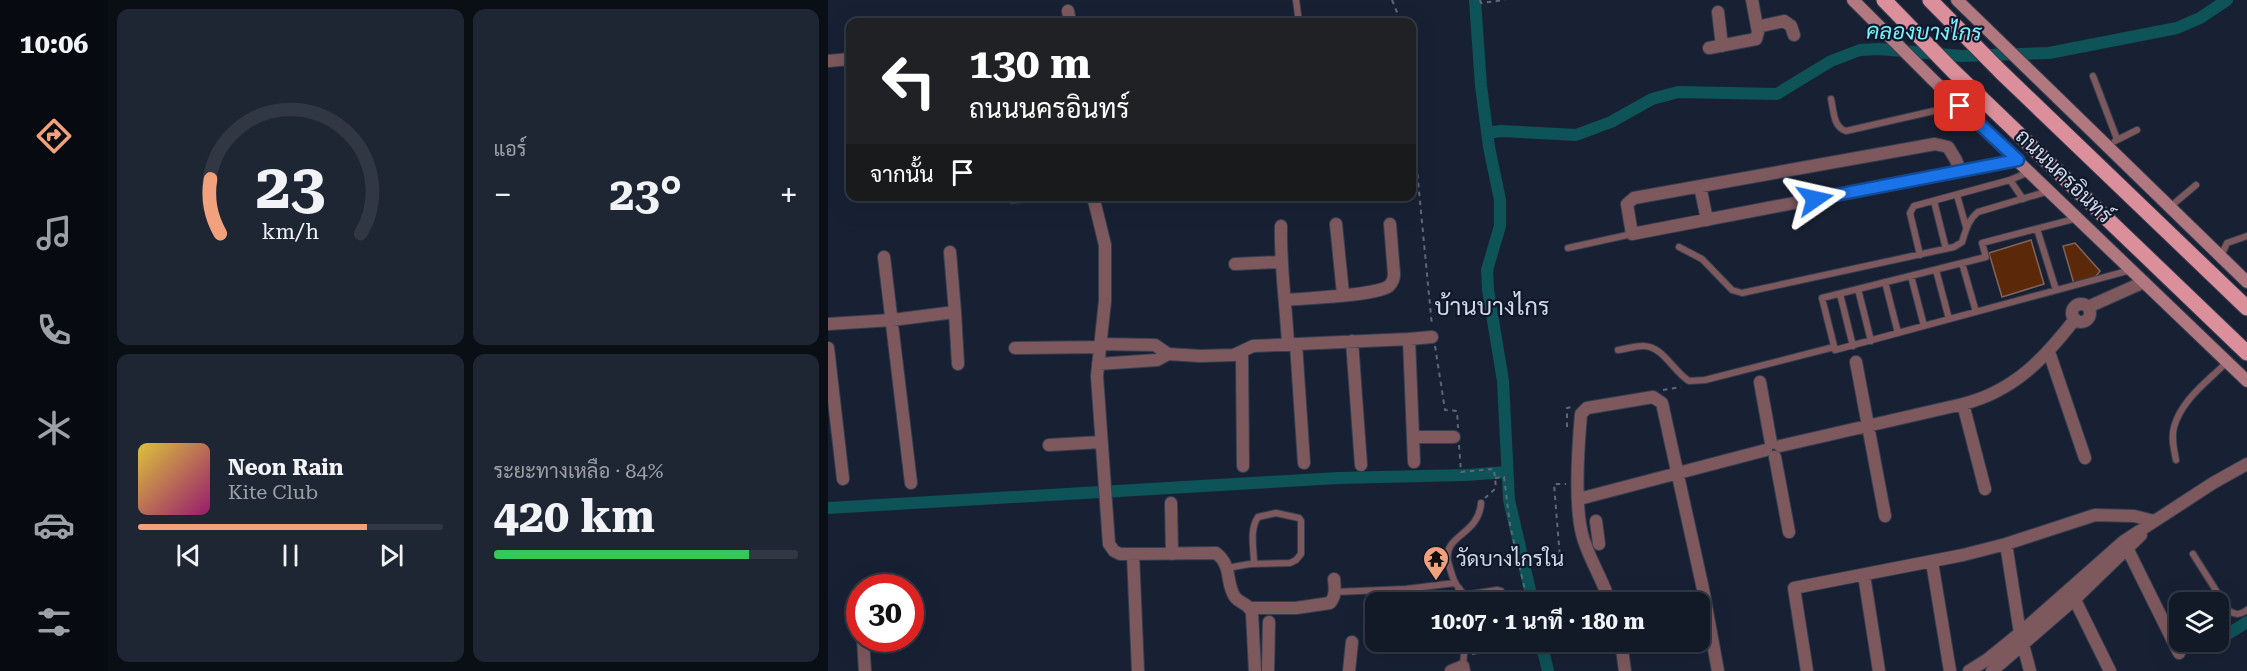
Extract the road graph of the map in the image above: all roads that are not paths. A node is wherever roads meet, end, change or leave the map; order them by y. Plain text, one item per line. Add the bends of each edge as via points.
1 (1296, 0) edge
2 (1752, 0) edge
3 (1852, 0) edge
4 (1884, 0) edge
5 (1930, 0) edge
6 (1958, 0) edge
7 (1718, 12) dead end
8 (1298, 18) edge
9 (1757, 27) junction
10 (1794, 35) dead end
11 (1722, 46) junction
12 (1709, 48) dead end
13 (846, 59) edge
14 (828, 61) edge
15 (2093, 76) dead end
16 (1831, 99) dead end
17 (1975, 120) junction
18 (2136, 130) dead end
19 (2113, 144) junction
20 (2018, 160) junction
21 (1959, 171) junction
22 (2030, 172) junction
23 (2010, 180) junction
24 (2196, 185) dead end
25 (1700, 186) junction
26 (2050, 191) junction
27 (1957, 195) junction
28 (2023, 199) junction
29 (1094, 201) edge
30 (1934, 201) junction
31 (2170, 207) junction
32 (2078, 218) junction
33 (1707, 220) junction
34 (1336, 224) dead end
35 (1390, 224) dead end
36 (1281, 226) dead end
37 (1966, 227) junction
38 (2037, 229) junction
39 (1632, 234) junction
40 (2247, 236) edge
41 (1568, 248) dead end
42 (1679, 248) dead end
43 (1946, 249) junction
44 (950, 252) dead end
45 (1920, 255) junction
46 (2221, 256) junction
47 (884, 257) dead end
48 (1280, 262) junction
49 (1962, 263) junction
50 (1235, 264) dead end
51 (1936, 270) junction
52 (2131, 270) junction
53 (1911, 276) junction
54 (1885, 282) junction
55 (2144, 282) junction
56 (2247, 282) edge
57 (1857, 289) junction
58 (2056, 290) junction
59 (1343, 294) junction
60 (1840, 294) junction
61 (1286, 300) junction
62 (2247, 308) edge
63 (955, 312) junction
64 (1976, 312) junction
65 (1949, 319) junction
66 (892, 320) junction
67 (828, 324) edge
68 (1924, 326) junction
69 (1898, 333) junction
70 (1434, 337) road end
71 (1409, 339) junction
72 (1352, 341) junction
73 (1871, 341) junction
74 (1292, 344) junction
75 (1100, 346) junction
76 (1853, 346) junction
77 (1834, 347) junction
78 (828, 348) edge
79 (1015, 348) dead end
80 (1618, 350) dead end
81 (2049, 352) junction
82 (1242, 353) junction
83 (2247, 353) edge
84 (1168, 354) junction
85 (1856, 362) dead end
86 (2228, 362) junction
87 (958, 364) dead end
88 (1098, 364) junction
89 (2247, 381) edge
90 (1760, 382) dead end
91 (1963, 404) junction
92 (1868, 425) junction
93 (1413, 437) junction
94 (1457, 437) road end
95 (1101, 442) junction
96 (1049, 445) dead end
97 (1773, 449) junction
98 (2085, 458) dead end
99 (2176, 460) dead end
100 (1414, 462) dead end
101 (1304, 463) dead end
102 (2247, 464) edge
103 (1361, 465) dead end
104 (1243, 466) dead end
105 (1678, 474) junction
106 (843, 479) dead end
107 (911, 483) dead end
108 (1984, 489) dead end
109 (1579, 499) junction
110 (1171, 503) dead end
111 (1481, 503) road end
112 (1885, 516) dead end
113 (1596, 521) dead end
114 (2154, 521) junction
115 (1789, 532) dead end
116 (1598, 544) junction
117 (2006, 544) junction
118 (2126, 545) junction
119 (1133, 554) junction
120 (1172, 554) junction
121 (2193, 554) dead end
122 (1932, 562) junction
123 (1254, 564) junction
124 (1227, 568) junction
125 (1864, 575) junction
126 (1334, 585) joint
127 (1457, 586) junction
128 (1456, 592) edge
129 (1462, 592) edge
130 (1484, 592) edge
131 (1501, 592) edge
132 (1608, 592) edge
133 (2071, 594) junction
134 (1250, 608) junction
135 (2247, 610) edge
136 (1269, 622) dead end
137 (2021, 639) junction
138 (1352, 642) dead end
139 (864, 652) edge
140 (1622, 652) edge
141 (2179, 653) dead end
142 (1463, 664) edge
143 (865, 671) edge
144 (1138, 671) edge
145 (1255, 671) edge
146 (1268, 671) edge
147 (1349, 671) edge
148 (1451, 671) edge
149 (1625, 671) edge
150 (1718, 671) edge
151 (1807, 671) edge
152 (1879, 671) edge
153 (1950, 671) edge
154 (1970, 671) edge
155 (1992, 671) edge
156 (2030, 671) edge
157 (2110, 671) edge

1 - 8 lane
2 - 9 street
3 - 17 main road, ถนนนครอินทร์
4 - 83 main road, ถนนนครอินทร์
5 - 62 main road, ถนนนครอินทร์
6 - 19 main road
7 - 11 street
9 - 10 street via 1784,21
9 - 11 street via 1756,39
11 - 12 street
13 - 14 street
15 - 19 lane
16 - 17 lane via 1836,122 1846,131 1938,110 1953,118
17 - 20 main road, ถนนนครอินทร์
18 - 19 lane
19 - 31 main road
20 - 21 street
20 - 22 main road, ถนนนครอินทร์
21 - 25 street via 1948,147 1935,144
21 - 33 street
22 - 23 lane
22 - 26 main road, ถนนนครอินทร์
23 - 27 lane
23 - 28 lane
24 - 31 lane
25 - 33 street
25 - 39 street via 1629,201
26 - 28 lane
26 - 32 main road, ถนนนครอินทร์
27 - 30 lane
27 - 37 lane
28 - 37 lane via 1978,212
29 - 75 street via 1105,245
30 - 43 lane
30 - 45 lane via 1911,209
31 - 46 main road
32 - 38 lane
32 - 52 main road, ถนนนครอินทร์
33 - 39 street
34 - 59 street
35 - 59 street via 1394,280 1382,289
36 - 48 street
37 - 43 lane via 1962,242
38 - 49 lane via 1982,243 1986,257
38 - 58 lane
39 - 41 lane
40 - 46 lane via 2227,243
42 - 45 lane via 1702,259 1732,290 1742,292
43 - 45 lane
44 - 63 street
46 - 56 main road
47 - 66 street
48 - 50 street
48 - 61 street
49 - 51 lane
49 - 64 lane
51 - 53 lane
51 - 65 lane
52 - 55 main road, ถนนนครอินทร์
52 - 58 lane
53 - 54 lane
53 - 68 lane
54 - 57 lane
54 - 69 lane
55 - 81 street via 2088,307 2087,319 2075,320
55 - 86 main road, ถนนนครอินทร์
57 - 60 lane
57 - 73 lane
58 - 64 lane
59 - 61 street
60 - 76 lane
60 - 77 lane via 1822,298
61 - 74 street
63 - 66 street
63 - 87 street
64 - 65 lane
65 - 68 lane
66 - 67 street
66 - 107 street
68 - 69 lane
69 - 73 lane
70 - 71 street
71 - 72 street
71 - 93 street
72 - 74 street
72 - 103 street
73 - 76 lane
74 - 82 street via 1253,346
74 - 101 street
75 - 79 street
75 - 84 street via 1155,345
75 - 88 street
76 - 77 lane via 1835,350
77 - 80 lane via 1689,381 1652,348
78 - 106 street
81 - 91 street via 2010,384
81 - 98 street
82 - 84 street
82 - 104 street
84 - 88 street via 1157,360
85 - 92 street
86 - 89 main road, ถนนนครอินทร์
86 - 99 lane via 2198,387 2178,419 2173,436
88 - 95 street
90 - 97 street
91 - 92 street
91 - 108 street
92 - 97 street
92 - 112 street
93 - 94 street
93 - 100 street
95 - 96 street
95 - 119 street via 1109,544 1120,554
97 - 105 street
97 - 115 street
102 - 114 street
105 - 109 street
105 - 109 street via 1658,399 1587,408 1581,414
105 - 150 street
109 - 116 street via 1580,524
110 - 120 street
111 - 127 lane via 1472,528 1449,549 1448,561
113 - 116 street
114 - 117 street via 2096,515
114 - 118 street
116 - 132 street
117 - 122 street
117 - 137 street
118 - 133 street
118 - 141 street
119 - 120 street
119 - 144 street
120 - 124 street via 1215,553
121 - 135 lane via 2229,611 2235,615
122 - 125 street
122 - 153 street
123 - 123 lane via 1296,560 1301,554 1299,518 1276,513 1258,517 1253,532
123 - 124 lane
124 - 134 street via 1235,597
125 - 151 street via 1794,588
125 - 152 street
126 - 127 lane via 1406,589
126 - 134 street via 1334,599 1325,605
127 - 128 lane
127 - 129 lane
130 - 131 lane
133 - 137 street
133 - 157 street
134 - 145 street
136 - 146 street
137 - 154 street
137 - 155 street
137 - 156 street
138 - 147 street
139 - 143 street
140 - 149 street
142 - 148 street

